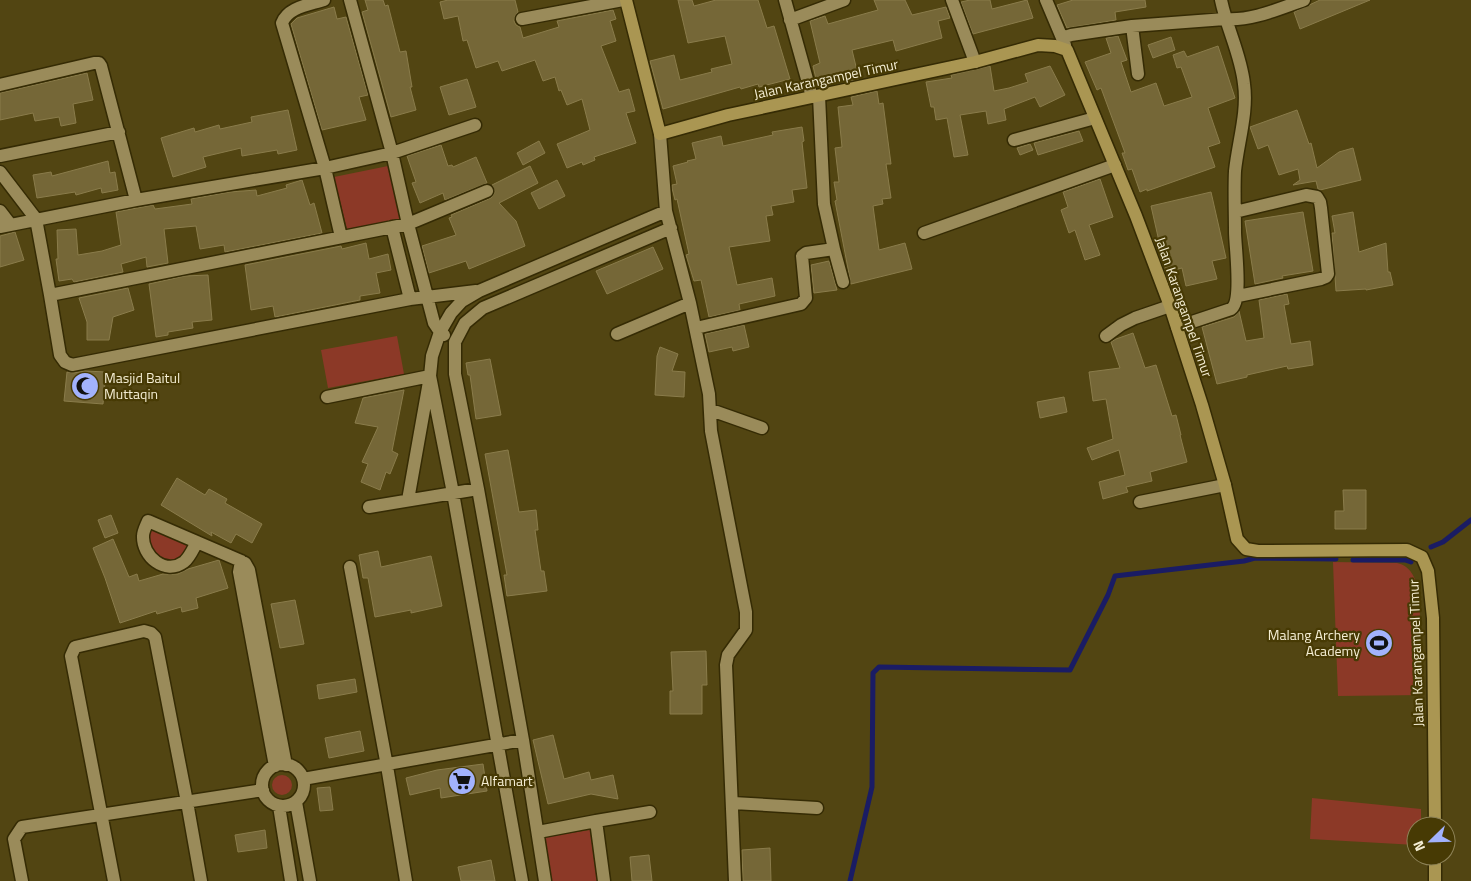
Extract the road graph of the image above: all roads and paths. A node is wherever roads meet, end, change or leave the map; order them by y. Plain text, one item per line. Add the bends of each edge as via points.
1 (324, 0) edge
2 (350, 0) edge
3 (625, 0) edge
4 (785, 0) edge
5 (844, 0) edge
6 (952, 0) edge
7 (1046, 0) edge
8 (1221, 0) edge
9 (1304, 0) edge
10 (522, 19) dead end
11 (1225, 19) junction
12 (790, 20) junction
13 (1132, 26) junction
14 (1065, 44) junction
15 (975, 62) junction
16 (1138, 74) dead end
17 (0, 85) edge
18 (815, 96) junction
19 (1095, 118) junction
20 (475, 125) dead end
21 (119, 132) junction
22 (660, 134) junction
23 (1014, 140) dead end
24 (392, 154) junction
25 (0, 156) edge
26 (1115, 165) junction
27 (324, 168) junction
28 (0, 172) edge
29 (487, 191) dead end
30 (136, 200) junction
31 (0, 211) edge
32 (666, 211) junction
33 (1235, 212) junction
34 (36, 219) junction
35 (408, 224) junction
36 (5, 226) edge
37 (392, 228) junction
38 (671, 228) junction
39 (924, 233) dead end
40 (341, 237) junction
41 (834, 248) junction
42 (843, 282) dead end
43 (479, 291) junction
44 (50, 295) junction
45 (427, 296) junction
46 (1238, 296) junction
47 (410, 299) junction
48 (690, 302) junction
49 (1170, 306) junction
50 (1177, 327) junction
51 (696, 328) junction
52 (440, 332) junction
53 (617, 334) dead end
54 (1106, 336) dead end
55 (455, 342) junction
56 (430, 376) junction
57 (327, 397) dead end
58 (711, 410) junction
59 (762, 428) dead end
60 (1224, 485) junction
61 (478, 489) junction
62 (453, 493) junction
63 (408, 500) junction
64 (1140, 502) dead end
65 (369, 507) dead end
66 (197, 542) dead end
67 (350, 567) dead end
68 (523, 740) junction
69 (499, 745) junction
70 (280, 765) junction
71 (386, 766) junction
72 (303, 779) junction
73 (263, 790) junction
74 (188, 802) junction
75 (296, 802) junction
76 (733, 803) junction
77 (279, 806) junction
78 (817, 808) dead end
79 (650, 812) dead end
80 (102, 814) junction
81 (1435, 816) edge
82 (596, 821) junction
83 (538, 832) junction
84 (1435, 866) edge
85 (22, 881) edge
86 (114, 881) edge
87 (201, 881) edge
88 (291, 881) edge
89 (310, 881) edge
90 (406, 881) edge
91 (522, 881) edge
92 (545, 881) edge
93 (604, 881) edge
94 (735, 881) edge
95 (1435, 881) edge

1 - 27 street via 289,12 282,23
2 - 24 street
3 - 10 street
3 - 22 street
4 - 12 street
5 - 12 street
6 - 15 street
7 - 14 street
8 - 11 street
9 - 11 street via 1251,18
11 - 13 street
11 - 33 street via 1245,85 1235,171
12 - 18 street
13 - 14 street via 1071,35
13 - 16 street
14 - 15 street, Jalan Karangampel Timur via 1038,45
14 - 19 street, Jalan Karangampel Timur
15 - 18 street, Jalan Karangampel Timur
17 - 21 street via 99,63
18 - 22 street, Jalan Karangampel Timur
18 - 41 street via 824,204
19 - 23 street
19 - 26 street, Jalan Karangampel Timur
20 - 24 street
21 - 25 street
21 - 30 street
22 - 32 street
24 - 27 street
24 - 35 street
26 - 39 street
26 - 49 street, Jalan Karangampel Timur
27 - 30 street
27 - 40 street
28 - 34 street
29 - 35 street
30 - 34 street
31 - 36 street
32 - 38 street
32 - 43 street
33 - 46 street
33 - 46 street via 1306,195 1316,197 1321,208 1328,274 1322,280
34 - 36 street
34 - 44 street
35 - 37 street
35 - 45 street
37 - 40 street
37 - 47 street
38 - 48 street
38 - 55 street via 483,308 465,323
40 - 44 street
41 - 42 street
41 - 51 street via 802,256 806,298 801,304
43 - 45 street
43 - 52 street via 451,312
44 - 47 street via 60,355 72,365
45 - 47 street
45 - 52 street via 434,323
46 - 50 street via 1231,309
48 - 51 street
48 - 53 street
49 - 50 street, Jalan Karangampel Timur
49 - 54 street via 1134,318
50 - 60 street, Jalan Karangampel Timur
51 - 58 street
52 - 55 street
52 - 56 street
55 - 61 street via 455,374
56 - 57 street
56 - 62 street
56 - 63 street
58 - 59 street
58 - 76 street via 715,454 746,612 746,630 728,655 726,665
60 - 64 street
60 - 81 street, Jalan Karangampel Timur via 1237,540 1246,548 1287,552 1407,550 1422,557 1428,571 1433,618
61 - 62 street
61 - 68 street
62 - 63 street
62 - 69 street
63 - 65 street
66 - 70 street via 241,561 239,572
67 - 71 street
68 - 69 street
68 - 83 street
69 - 71 street
69 - 91 street
70 - 72 street via 296,769
70 - 73 street via 265,775
71 - 72 street
71 - 90 street
72 - 75 street via 303,791
73 - 74 street
73 - 77 street via 270,801
74 - 80 street
74 - 80 street via 155,636 144,631 75,647 71,656
74 - 87 street
75 - 77 street
75 - 89 street
76 - 78 street
76 - 94 street
77 - 88 street
79 - 82 street
80 - 85 street via 22,827 14,839
80 - 86 street
82 - 83 street
82 - 93 street
83 - 92 street
84 - 95 street

